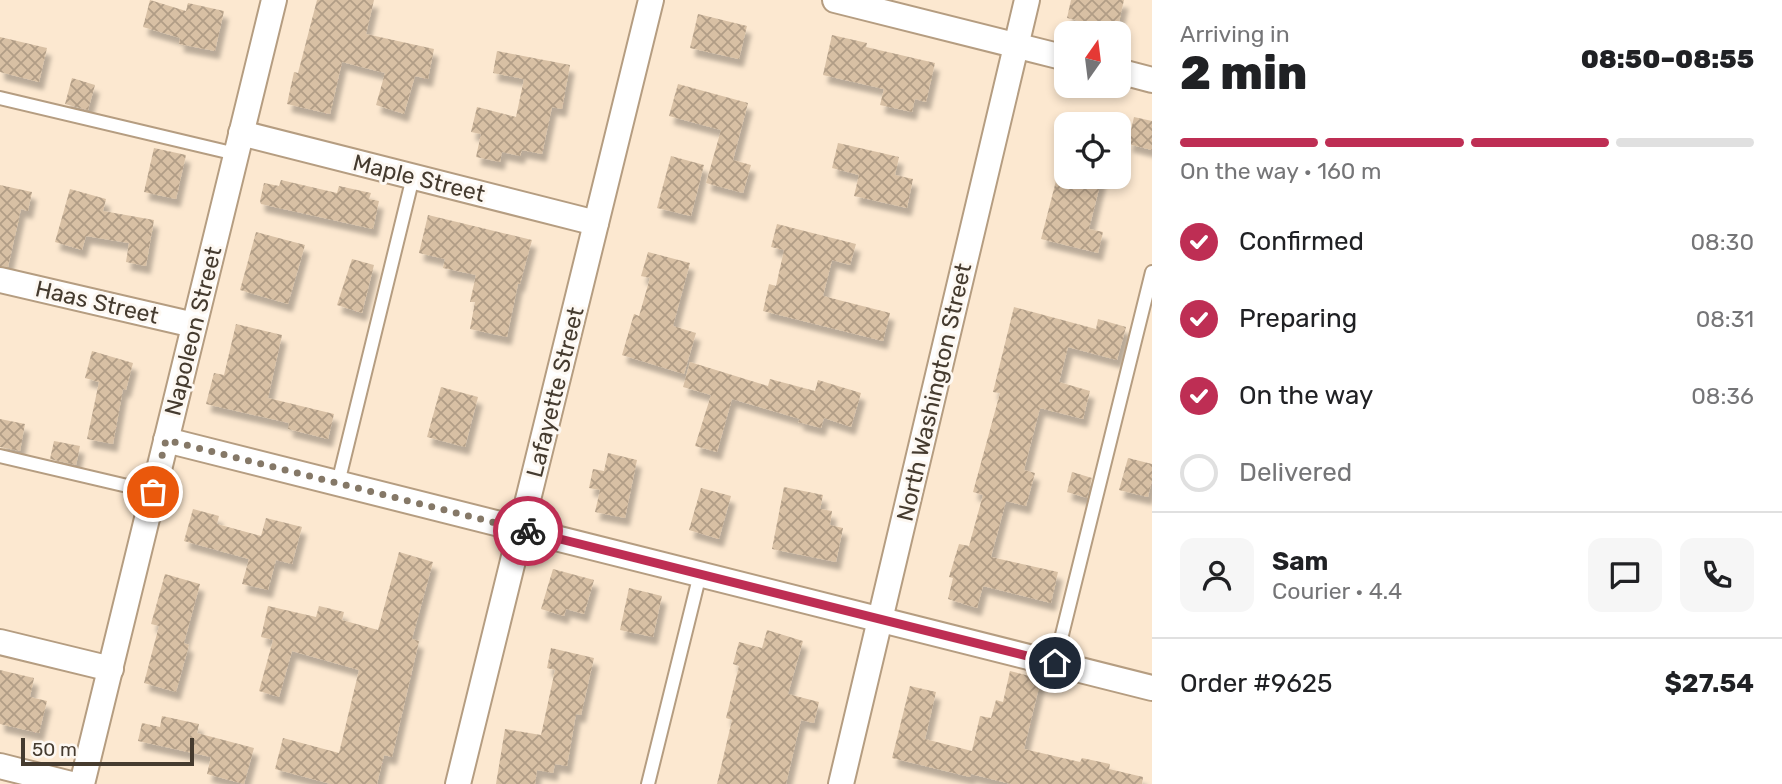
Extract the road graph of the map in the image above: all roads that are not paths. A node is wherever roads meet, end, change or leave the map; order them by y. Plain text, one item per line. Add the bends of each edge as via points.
1 (274, 0) edge
2 (651, 0) edge
3 (836, 0) edge
4 (1027, 0) edge
5 (1016, 45) junction
6 (1054, 55) edge
7 (1131, 74) edge
8 (1152, 80) edge
9 (0, 98) edge
10 (239, 144) junction
11 (413, 177) junction
12 (596, 223) junction
13 (1152, 272) edge
14 (0, 280) edge
15 (194, 325) junction
16 (166, 440) junction
17 (0, 456) edge
18 (338, 483) junction
19 (153, 492) junction
20 (521, 529) junction
21 (700, 574) junction
22 (881, 620) junction
23 (0, 642) edge
24 (1055, 663) junction
25 (111, 669) junction
26 (1152, 688) edge
27 (0, 766) edge
28 (71, 784) edge
29 (82, 784) edge
30 (458, 784) edge
31 (648, 784) edge
32 (841, 784) edge

1 - 10 street, Napoleon Street
2 - 12 street, Lafayette Street
3 - 5 street
4 - 5 street, North Washington Street
5 - 6 street
5 - 22 street, North Washington Street
7 - 8 street
9 - 10 lane
10 - 11 street, Maple Street
10 - 15 street, Napoleon Street
11 - 12 street, Maple Street
11 - 18 lane
12 - 20 street, Lafayette Street
13 - 24 lane
14 - 15 street, Haas Street
15 - 16 street, Napoleon Street
16 - 18 street
16 - 19 street, Napoleon Street
17 - 19 lane
18 - 20 street
19 - 25 street, Napoleon Street
20 - 21 street
20 - 30 street, Lafayette Street
21 - 22 street
21 - 31 lane
22 - 24 street
22 - 32 street, North Washington Street
23 - 25 street
24 - 26 street
25 - 29 street, Napoleon Street
27 - 28 street

